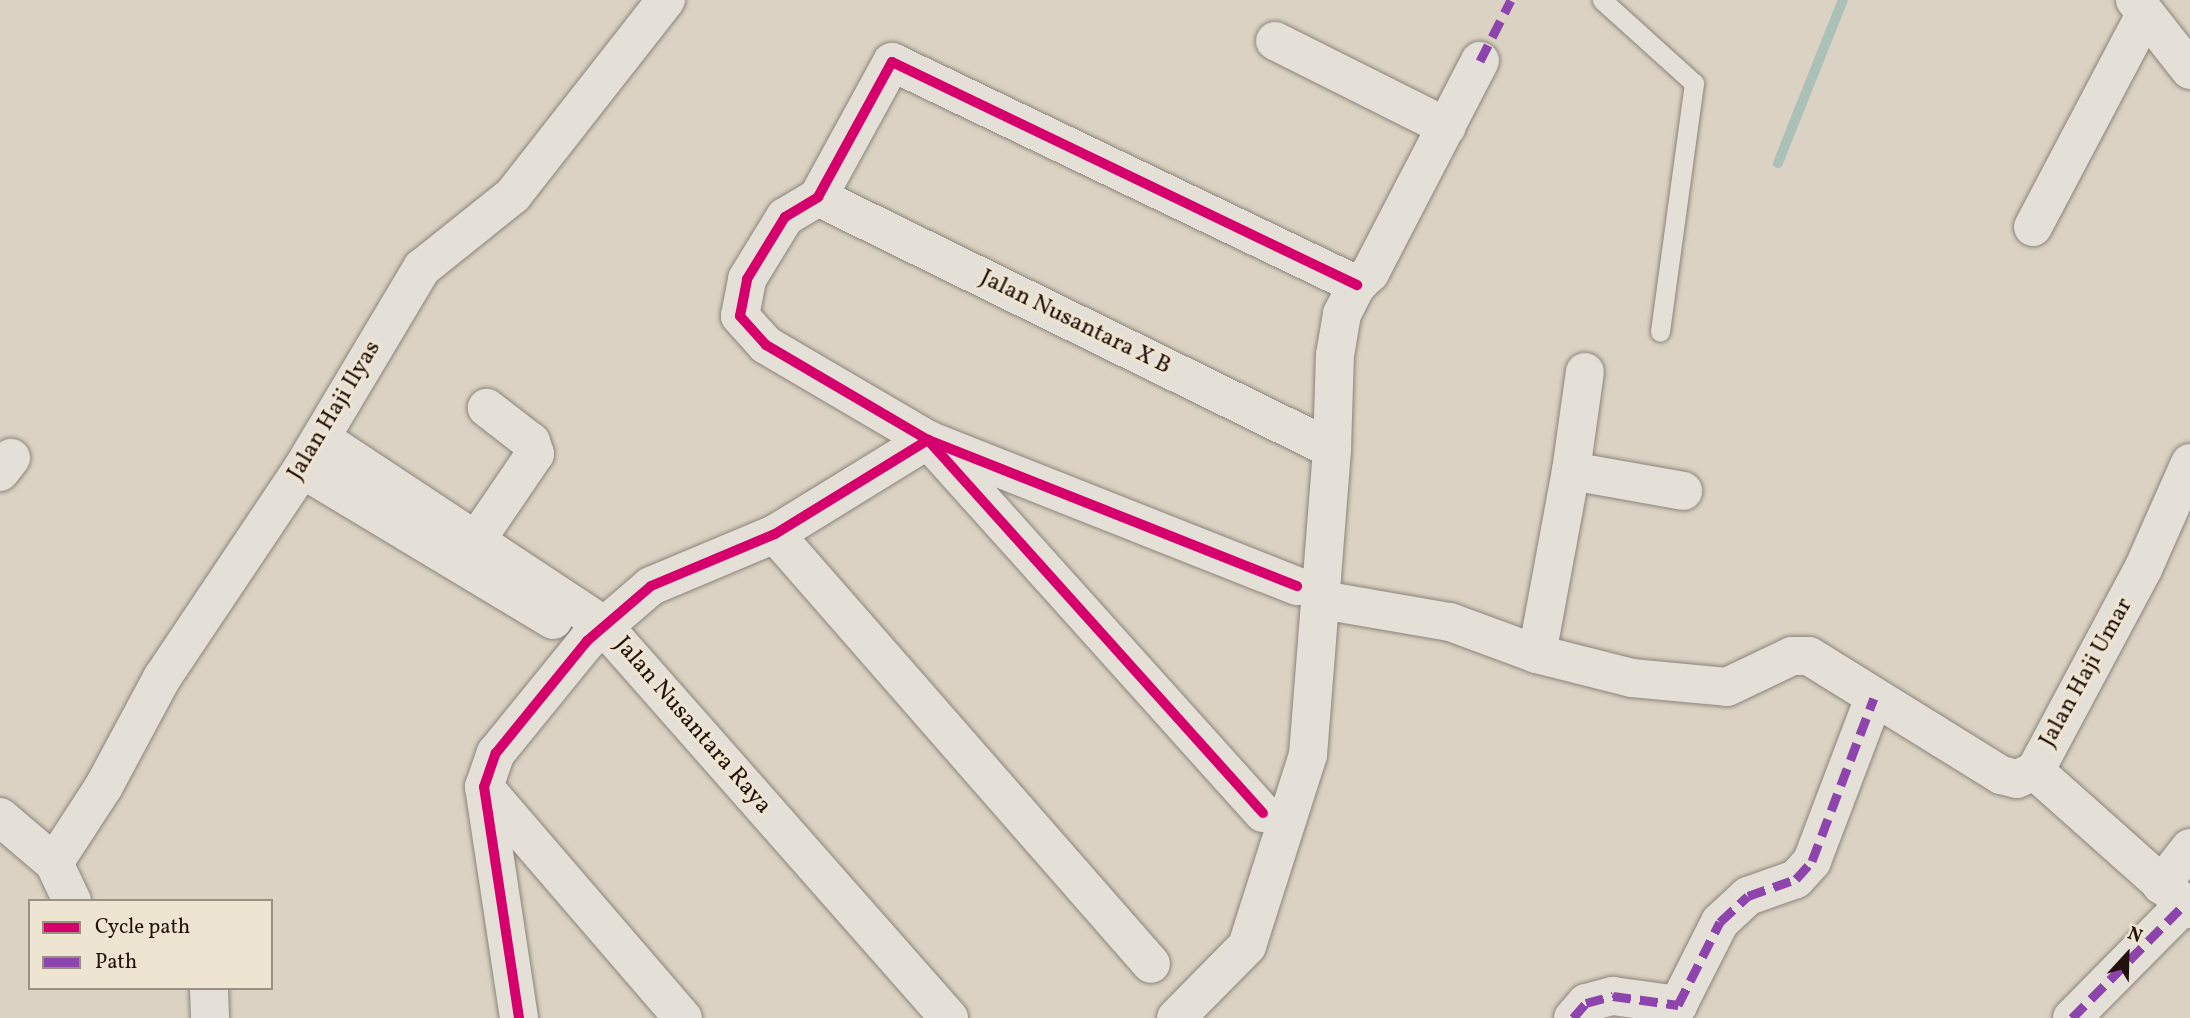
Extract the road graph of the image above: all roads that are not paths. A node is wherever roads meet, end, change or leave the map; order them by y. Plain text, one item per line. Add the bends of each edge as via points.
1 (666, 0) edge
2 (1602, 0) edge
3 (2140, 8) edge
4 (1275, 41) dead end
5 (1480, 61) dead end
6 (2190, 70) edge
7 (1447, 127) junction
8 (818, 197) junction
9 (2033, 227) dead end
10 (1357, 285) junction
11 (1660, 332) dead end
12 (1585, 372) dead end
13 (487, 408) dead end
14 (928, 440) junction
15 (1332, 449) junction
16 (312, 453) junction
17 (2190, 463) edge
18 (1571, 471) junction
19 (1683, 491) dead end
20 (775, 534) junction
21 (477, 540) junction
22 (1309, 593) junction
23 (595, 632) junction
24 (1537, 654) junction
25 (1874, 698) junction
26 (2035, 771) junction
27 (484, 787) junction
28 (1263, 813) dead end
29 (0, 817) edge
30 (2190, 848) edge
31 (54, 863) junction
32 (71, 899) edge
33 (2178, 900) edge
34 (1151, 964) dead end
35 (209, 990) edge
36 (210, 1018) edge
37 (519, 1018) edge
38 (683, 1018) edge
39 (922, 1018) edge
40 (949, 1018) edge
41 (1176, 1018) edge
42 (1573, 1018) edge
43 (2072, 1018) edge

1 - 16 street, Jalan Haji Ilyas via 513,195 422,268
2 - 11 lane via 1694,83
3 - 6 street
3 - 9 street
4 - 7 street
5 - 7 street
7 - 10 street via 1370,273
8 - 10 street via 892,62
8 - 14 street via 785,217 747,279 740,316 766,345
8 - 15 street, Jalan Nusantara X B
10 - 15 street via 1342,314 1335,355
12 - 18 street
13 - 21 street via 531,442 534,454
14 - 20 street
14 - 22 street
14 - 28 street
15 - 22 street
16 - 21 street, Jalan Nusantara Raya
16 - 23 street, Jalan Nusantara Raya
16 - 31 street, Jalan Haji Ilyas via 162,678 104,786
17 - 26 street, Jalan Haji Umar via 2139,578
18 - 19 street
18 - 24 street
20 - 23 street via 651,586
20 - 34 street
21 - 23 street, Jalan Nusantara Raya
22 - 24 street via 1450,622
22 - 41 street via 1308,755 1247,946
23 - 27 street via 496,753
23 - 39 street, Jalan Nusantara Raya
23 - 40 street, Jalan Nusantara Raya
24 - 25 street via 1632,678 1727,687 1792,656 1809,656
25 - 26 street via 2001,775 2017,779
25 - 42 street via 1812,861 1796,879 1748,897 1720,922 1678,1005 1613,996 1586,1003
26 - 33 street, Jalan Haji Umar
27 - 37 street
27 - 38 street
29 - 31 street
30 - 33 street
31 - 32 street
33 - 43 street
35 - 36 street

